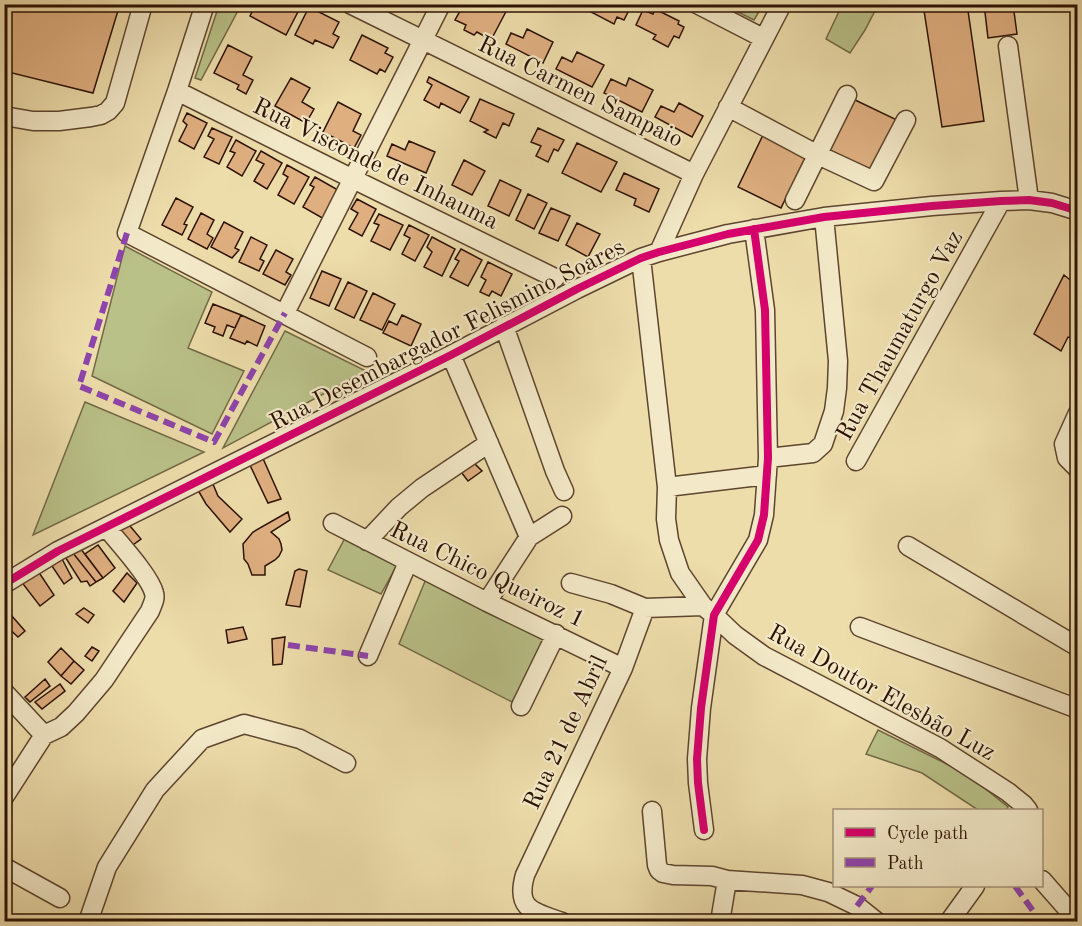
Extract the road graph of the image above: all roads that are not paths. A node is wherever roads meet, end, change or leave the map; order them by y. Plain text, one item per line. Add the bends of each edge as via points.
1 (142, 4) edge
2 (205, 4) edge
3 (350, 4) edge
4 (441, 4) edge
5 (697, 4) edge
6 (782, 4) edge
7 (763, 38) junction
8 (423, 40) junction
9 (1008, 46) dead end
10 (177, 91) junction
11 (847, 95) dead end
12 (728, 107) junction
13 (4, 116) edge
14 (906, 120) dead end
15 (818, 155) junction
16 (694, 174) junction
17 (353, 179) junction
18 (795, 200) dead end
19 (1029, 200) junction
20 (1001, 201) junction
21 (1077, 211) edge
22 (824, 217) junction
23 (754, 229) junction
24 (650, 255) junction
25 (555, 278) dead end
26 (285, 313) junction
27 (504, 326) junction
28 (450, 355) junction
29 (367, 357) dead end
30 (1077, 413) edge
31 (489, 443) junction
32 (856, 461) dead end
33 (768, 466) junction
34 (1077, 469) edge
35 (667, 487) junction
36 (564, 491) dead end
37 (562, 516) dead end
38 (333, 523) dead end
39 (106, 527) junction
40 (530, 537) junction
41 (367, 541) junction
42 (908, 546) dead end
43 (408, 562) junction
44 (571, 583) dead end
45 (4, 584) edge
46 (487, 602) junction
47 (645, 608) junction
48 (708, 610) junction
49 (860, 627) dead end
50 (556, 634) junction
51 (1077, 647) edge
52 (368, 656) dead end
53 (623, 668) junction
54 (4, 692) edge
55 (521, 706) dead end
56 (1077, 709) edge
57 (44, 735) junction
58 (346, 763) dead end
59 (4, 797) edge
60 (1027, 809) edge
61 (652, 811) dead end
62 (704, 830) dead end
63 (4, 867) edge
64 (728, 880) junction
65 (1043, 882) edge
66 (974, 887) edge
67 (60, 898) dead end
68 (1077, 920) edge
69 (88, 921) edge
70 (562, 921) edge
71 (720, 921) edge
72 (877, 921) edge
73 (949, 921) edge

1 - 13 street via 114,103 108,111 59,121
2 - 10 street
3 - 8 street, Rua Carmen Sampaio
4 - 8 street
5 - 7 street
6 - 7 street
7 - 12 street
8 - 16 street, Rua Carmen Sampaio
8 - 17 street
9 - 19 street
10 - 17 street, Rua Visconde de Inhauma
10 - 26 street via 127,233
11 - 15 street
12 - 15 street
12 - 16 street
14 - 15 street via 874,181
15 - 18 street
16 - 24 street
17 - 25 street, Rua Visconde de Inhauma
17 - 26 street
19 - 20 street, Rua Desembargador Felismino Soares
19 - 21 street, Rua Desembargador Felismino Soares
20 - 22 street, Rua Desembargador Felismino Soares
20 - 32 street, Rua Thaumaturgo Vaz
22 - 23 street, Rua Desembargador Felismino Soares
22 - 33 street via 838,361 834,411 823,444 813,453
23 - 24 street, Rua Desembargador Felismino Soares
23 - 33 street via 765,310
24 - 27 street, Rua Desembargador Felismino Soares
24 - 35 street, Rua Doutor Elesbão Luz
26 - 29 street
27 - 28 street, Rua Desembargador Felismino Soares
27 - 36 street
28 - 31 street
28 - 39 street, Rua Desembargador Felismino Soares
30 - 34 street via 1064,444 1067,458
31 - 40 street
31 - 41 street via 422,488
33 - 35 street
33 - 48 street via 758,540
35 - 48 street, Rua Doutor Elesbão Luz via 669,540 680,573
37 - 40 street
38 - 41 street, Rua Chico Queiroz 1
39 - 45 street, Rua Desembargador Felismino Soares
39 - 57 street via 151,585 154,600 104,680 61,727
40 - 46 street
41 - 43 street, Rua Chico Queiroz 1
42 - 51 street
43 - 46 street, Rua Chico Queiroz 1
43 - 52 street
44 - 47 street
46 - 50 street, Rua Chico Queiroz 1
47 - 48 street
47 - 53 street, Rua 21 de Abril
48 - 60 street, Rua Doutor Elesbão Luz via 764,656 940,748
48 - 62 street via 696,759
49 - 56 street
50 - 53 street, Rua Chico Queiroz 1
50 - 55 street
53 - 70 street, Rua 21 de Abril via 522,887 527,907
54 - 57 street
57 - 59 street
58 - 69 street via 300,739 244,724 202,739 155,790 113,857
61 - 64 street via 659,870
63 - 67 street
64 - 71 street
64 - 72 street via 801,885 828,892
65 - 68 street
66 - 73 street

